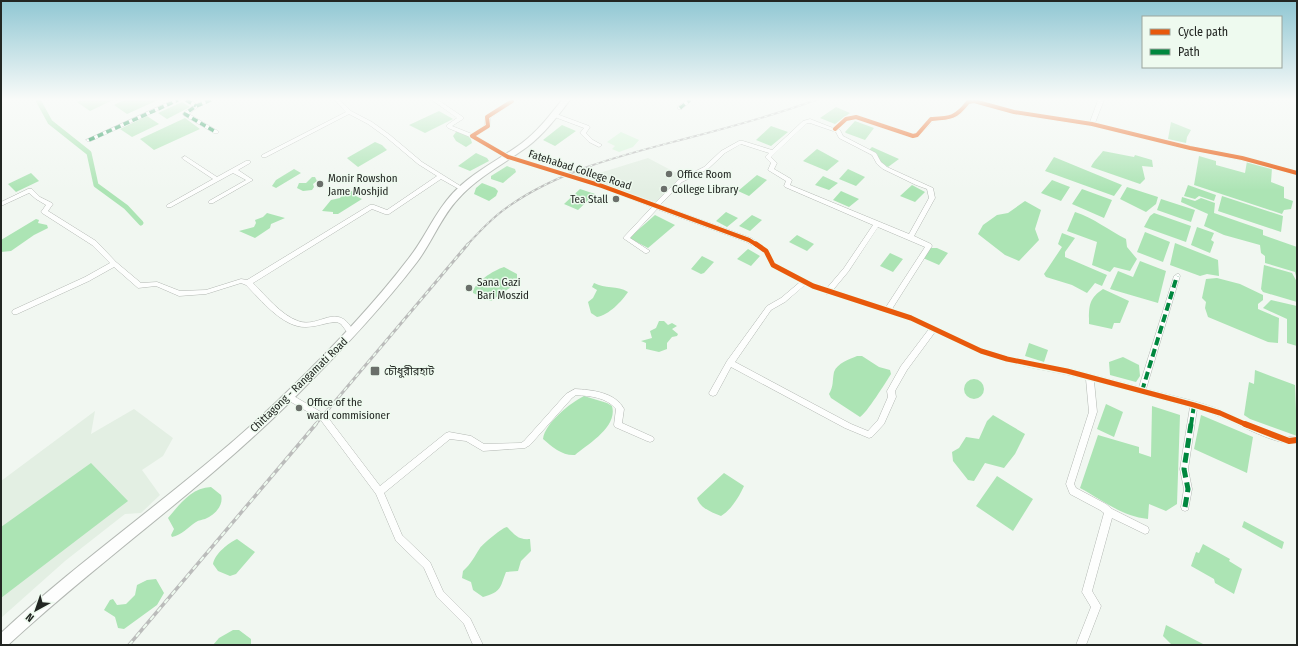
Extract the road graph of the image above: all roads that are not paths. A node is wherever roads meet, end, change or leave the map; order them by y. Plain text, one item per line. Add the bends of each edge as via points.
1 (111, 130) edge
2 (213, 130) edge
3 (314, 130) edge
4 (379, 130) edge
5 (458, 130) edge
6 (481, 130) edge
7 (535, 130) edge
8 (540, 130) edge
9 (585, 130) edge
10 (796, 130) edge
11 (837, 130) edge
12 (895, 130) edge
13 (921, 130) edge
14 (1117, 130) edge
15 (216, 132) dead end
16 (472, 136) junction
17 (89, 140) dead end
18 (599, 145) dead end
19 (771, 152) junction
20 (264, 156) dead end
21 (507, 156) junction
22 (185, 158) dead end
23 (248, 162) dead end
24 (233, 170) junction
25 (1297, 173) edge
26 (441, 176) junction
27 (217, 179) junction
28 (459, 186) junction
29 (211, 202) dead end
30 (1, 204) edge
31 (169, 206) dead end
32 (657, 206) junction
33 (877, 224) junction
34 (910, 237) junction
35 (647, 251) dead end
36 (114, 264) junction
37 (1177, 276) dead end
38 (805, 281) junction
39 (248, 284) junction
40 (828, 292) junction
41 (887, 311) junction
42 (15, 312) dead end
43 (933, 329) junction
44 (349, 330) junction
45 (730, 363) junction
46 (1090, 378) junction
47 (1142, 391) junction
48 (713, 393) dead end
49 (290, 397) junction
50 (1194, 405) junction
51 (650, 439) dead end
52 (1297, 440) edge
53 (379, 492) junction
54 (1185, 507) dead end
55 (1109, 512) junction
56 (1145, 530) dead end
57 (1, 636) edge
58 (1, 642) edge
59 (478, 645) edge
60 (1081, 645) edge

1 - 17 street
2 - 15 street
3 - 20 street
4 - 26 street via 420,163
5 - 16 street, Fatehabad College Road
6 - 16 street
7 - 21 highway, Chittagong - Rangamati Road
8 - 21 highway, Chittagong - Rangamati Road
9 - 18 street via 583,133
10 - 19 street
11 - 34 street via 841,138 874,154 885,168 930,188 932,198
12 - 13 street via 913,136
14 - 25 street
16 - 21 street, Fatehabad College Road
19 - 32 street via 741,142 723,152 706,168 680,181
19 - 33 street via 768,158 774,164 771,170 789,180 787,186
21 - 28 highway, Chittagong - Rangamati Road
21 - 32 street, Fatehabad College Road
21 - 49 highway, Chittagong - Rangamati Road via 465,186 451,200 420,251 370,314
22 - 27 street
23 - 24 street
24 - 27 street
24 - 29 street via 250,180
26 - 28 street
26 - 39 street via 387,213 372,206
27 - 31 street
28 - 44 highway, Chittagong - Rangamati Road via 400,270
30 - 36 street via 30,190 50,204 44,212 94,243
32 - 35 street via 626,238
32 - 38 street, Fatehabad College Road via 755,242 766,251 773,265
33 - 34 street
33 - 40 street
34 - 41 street via 929,246
36 - 39 street via 140,286 157,284 179,294 206,292 242,281
36 - 42 street
37 - 47 street
38 - 40 street, Fatehabad College Road
38 - 45 street via 784,300 769,308
39 - 44 street via 296,323 312,326 333,318 341,320
40 - 41 street, Fatehabad College Road
41 - 43 street, Fatehabad College Road via 911,318
43 - 45 street via 904,368 891,392 892,397 880,422 869,435
43 - 46 street, Fatehabad College Road via 1007,359 1067,370
44 - 57 highway, Chittagong - Rangamati Road via 255,424 91,557
45 - 48 street
46 - 47 street, Fatehabad College Road
46 - 55 street via 1093,412 1070,484 1073,491
47 - 50 street, Fatehabad College Road
49 - 53 street via 323,417
49 - 58 highway, Chittagong - Rangamati Road via 236,446 69,581
50 - 52 street, Fatehabad College Road via 1220,413 1273,436 1289,441
50 - 54 street via 1184,469 1188,490
51 - 53 street via 618,425 620,411 615,403 599,395 575,392 522,446 483,448 468,438 449,435
53 - 59 street via 399,538 427,565 440,594 467,621
55 - 56 street
55 - 60 street via 1087,592 1096,606

